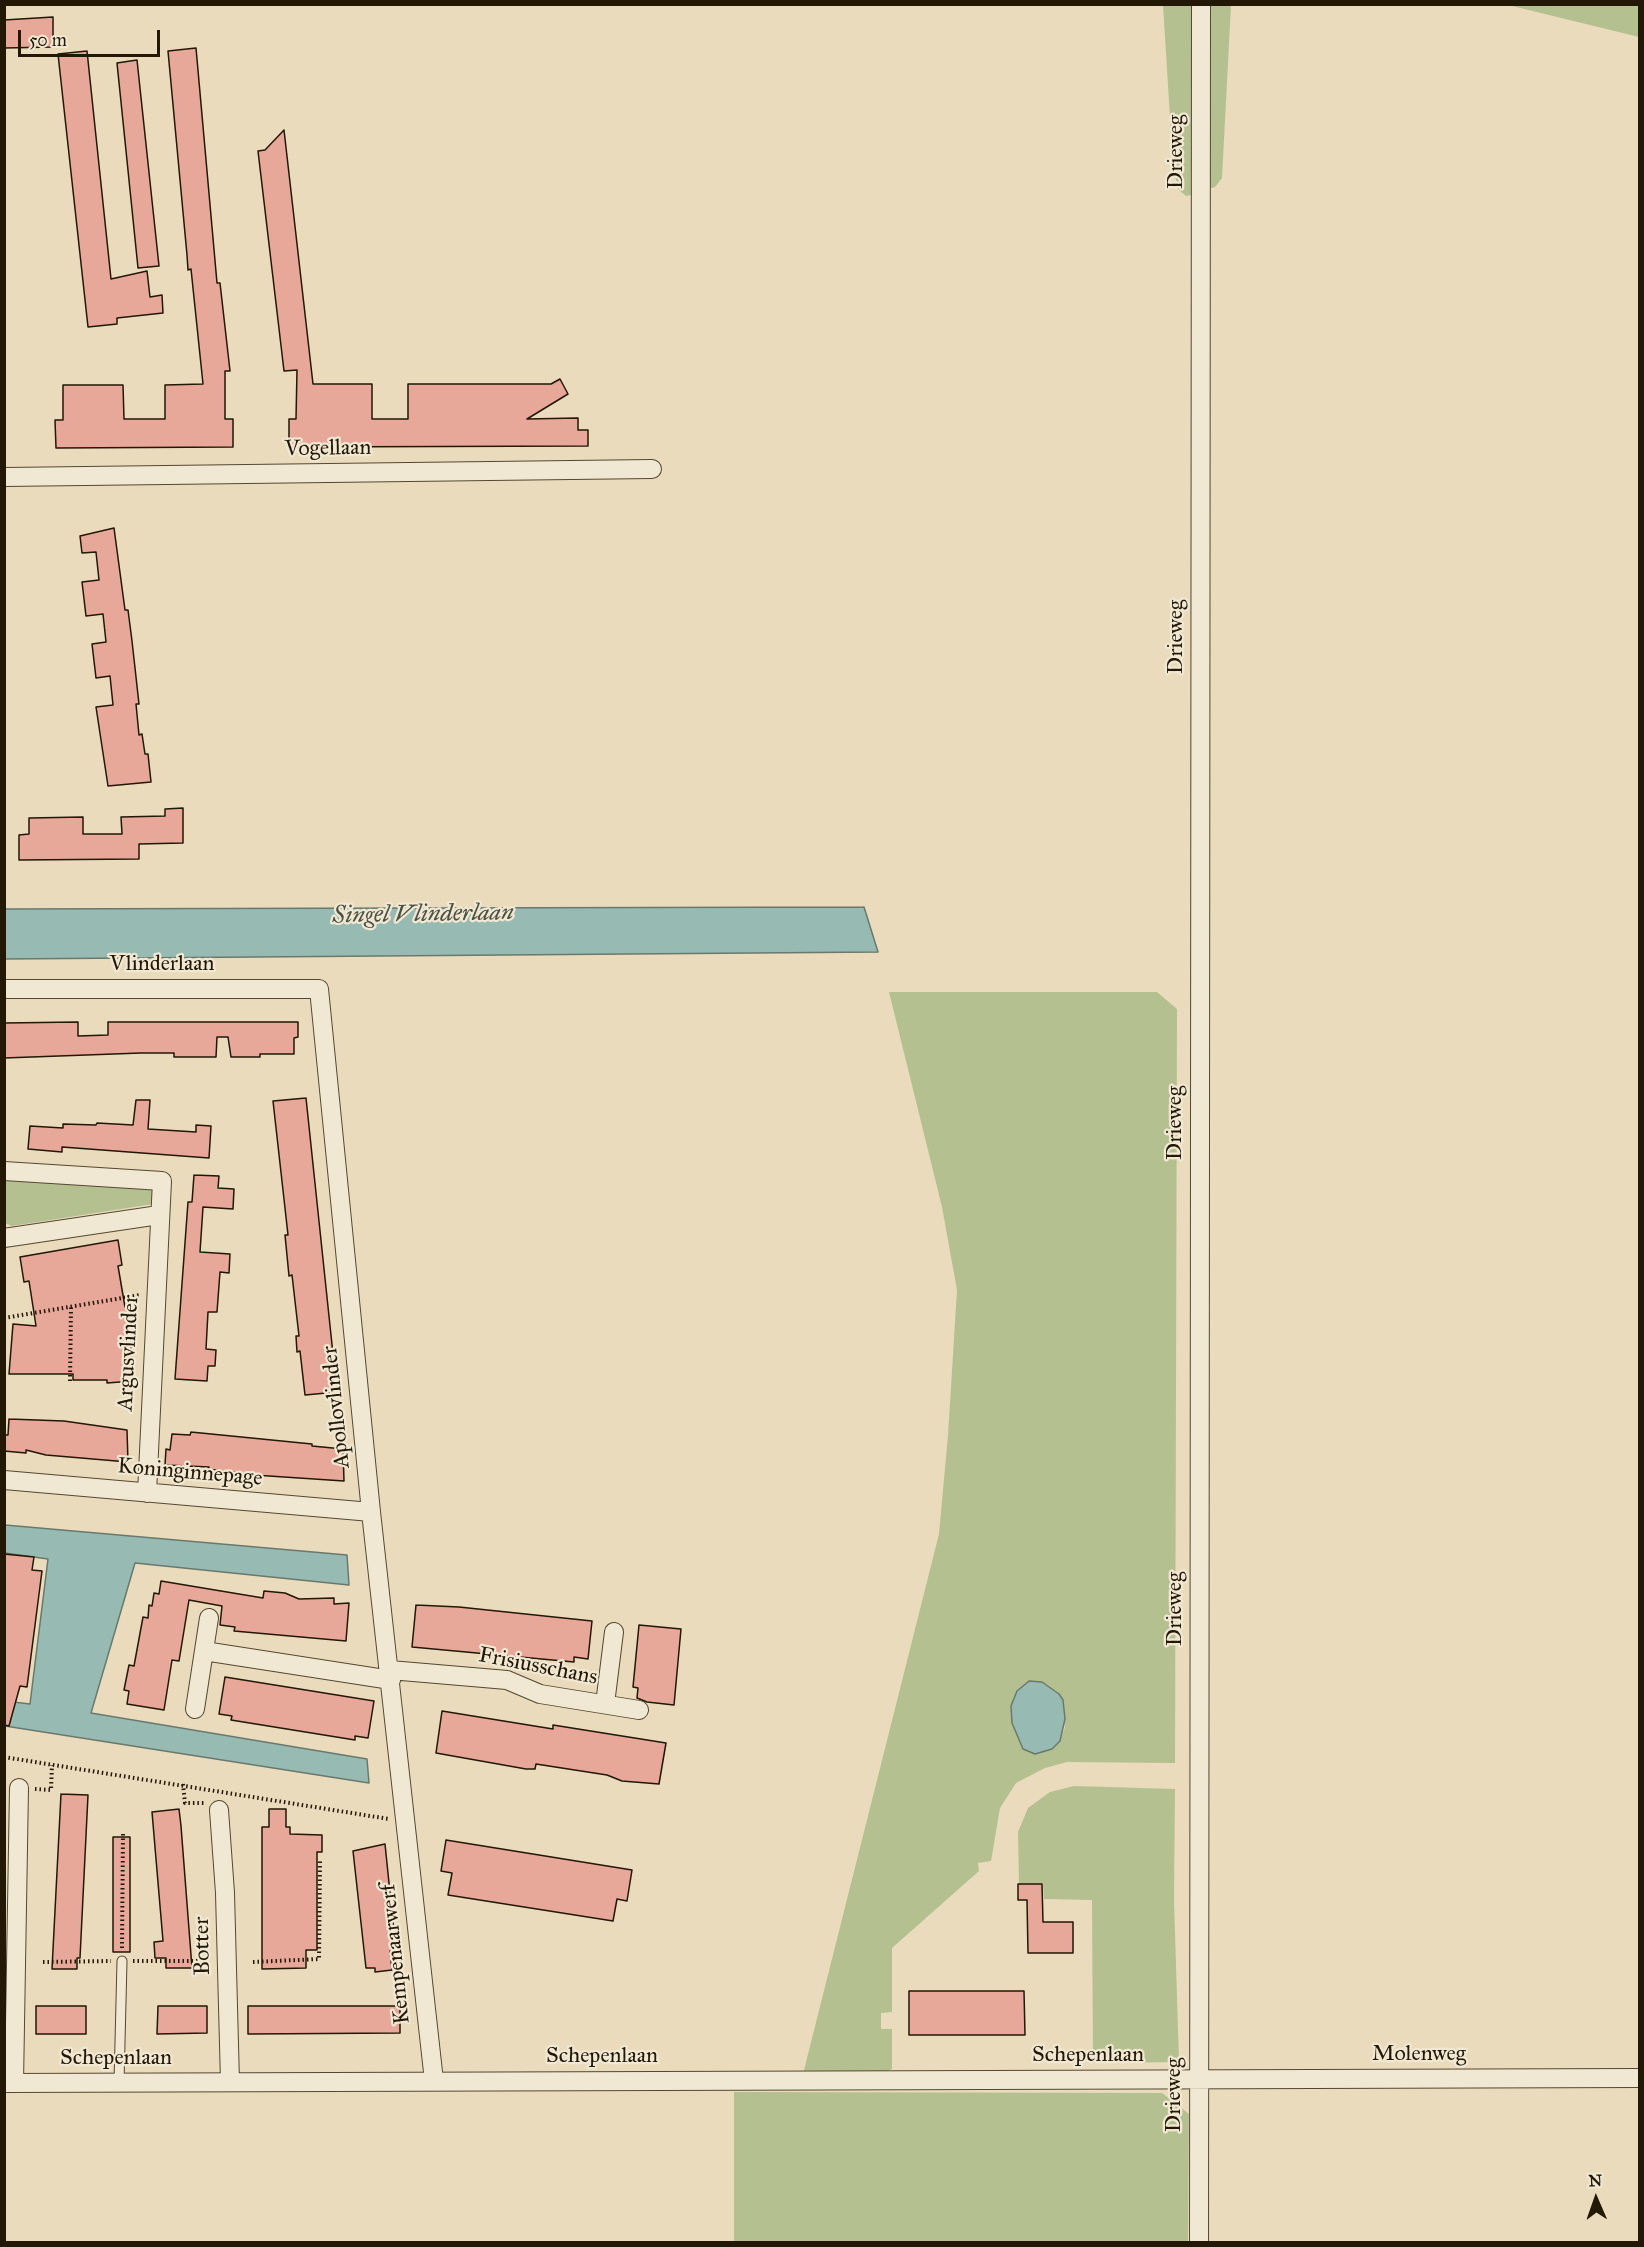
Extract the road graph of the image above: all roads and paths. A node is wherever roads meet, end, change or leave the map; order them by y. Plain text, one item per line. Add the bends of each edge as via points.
1 (1200, 4) edge
2 (652, 469) dead end
3 (4, 477) edge
4 (4, 989) edge
5 (319, 989) joint
6 (4, 1172) edge
7 (159, 1215) junction
8 (4, 1238) edge
9 (156, 1292) junction
10 (71, 1307) junction
11 (4, 1318) edge
12 (70, 1381) dead end
13 (4, 1480) edge
14 (147, 1493) junction
15 (371, 1512) junction
16 (209, 1618) dead end
17 (614, 1632) dead end
18 (204, 1651) junction
19 (390, 1675) junction
20 (604, 1704) junction
21 (195, 1709) dead end
22 (639, 1710) dead end
23 (4, 1757) edge
24 (183, 1784) junction
25 (18, 1788) dead end
26 (219, 1810) joint
27 (405, 1821) junction
28 (123, 1833) dead end
29 (321, 1861) dead end
30 (122, 1961) joint
31 (253, 1962) dead end
32 (1640, 2078) edge
33 (1199, 2080) junction
34 (434, 2081) junction
35 (230, 2082) junction
36 (9, 2083) edge
37 (119, 2083) junction
38 (1199, 2242) edge

1 - 33 street, Drieweg
2 - 3 street, Vogellaan
4 - 5 street, Vlinderlaan
5 - 15 street, Apollovlinder
6 - 7 street, Argusvlinder via 162,1181
7 - 8 street
7 - 9 street, Argusvlinder
9 - 10 path
9 - 14 street, Argusvlinder
10 - 11 path
10 - 12 path
13 - 14 street, Koninginnepage
14 - 15 street, Koninginnepage
15 - 19 street, Apollovlinder
16 - 18 street
17 - 20 street, Frisiusschans
18 - 19 street, Frisiusschans
18 - 21 street
19 - 20 street, Frisiusschans via 507,1680 540,1694
19 - 27 street, Apollovlinder
20 - 22 street, Frisiusschans
23 - 24 path
24 - 26 path via 185,1803 202,1802
24 - 27 path
25 - 36 street
26 - 35 street, Botter
27 - 34 street, Kempenaarwerf
28 - 30 path
29 - 31 path via 319,1959
30 - 37 lane
32 - 33 street, Molenweg
33 - 34 street, Schepenlaan
33 - 38 street, Drieweg
34 - 35 street, Schepenlaan
35 - 37 street, Schepenlaan
36 - 37 street, Schepenlaan

